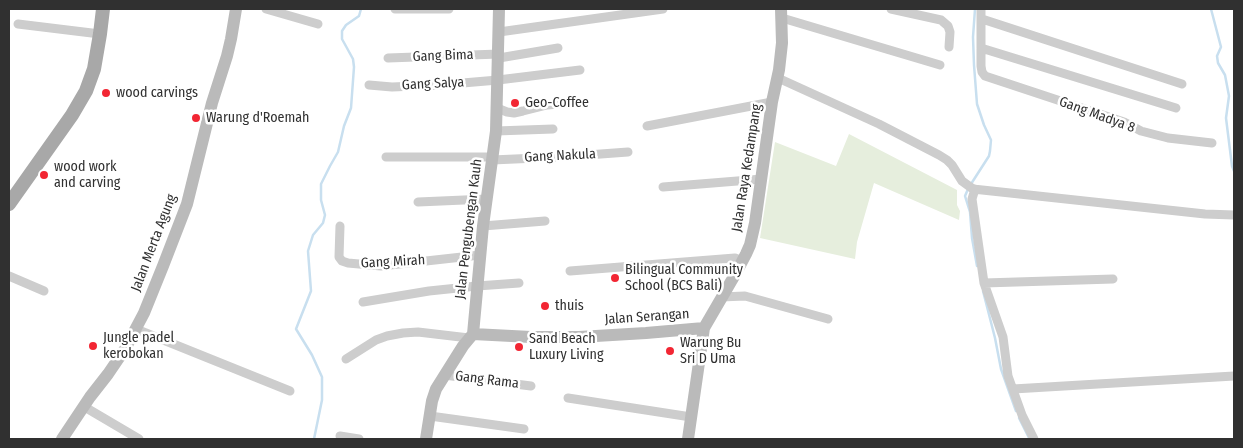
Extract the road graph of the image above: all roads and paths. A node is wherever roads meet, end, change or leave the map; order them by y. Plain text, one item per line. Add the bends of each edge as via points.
1 (103, 9) edge
2 (236, 9) edge
3 (266, 9) edge
4 (394, 9) edge
5 (449, 9) edge
6 (499, 9) edge
7 (663, 9) edge
8 (891, 9) edge
9 (982, 9) edge
10 (782, 14) edge
11 (982, 19) junction
12 (18, 24) dead end
13 (318, 24) dead end
14 (499, 32) junction
15 (100, 34) junction
16 (949, 47) dead end
17 (558, 48) dead end
18 (982, 48) junction
19 (499, 56) junction
20 (388, 58) dead end
21 (940, 64) dead end
22 (580, 70) dead end
23 (778, 78) junction
24 (498, 80) junction
25 (1182, 84) dead end
26 (369, 85) dead end
27 (772, 102) junction
28 (573, 103) dead end
29 (497, 108) junction
30 (1176, 108) dead end
31 (647, 126) dead end
32 (553, 129) dead end
33 (496, 131) junction
34 (1212, 143) dead end
35 (628, 152) dead end
36 (386, 157) dead end
37 (492, 158) junction
38 (762, 179) junction
39 (663, 187) dead end
40 (971, 187) junction
41 (487, 198) junction
42 (418, 202) dead end
43 (9, 204) edge
44 (1234, 215) edge
45 (545, 221) dead end
46 (340, 226) dead end
47 (483, 226) junction
48 (480, 255) junction
49 (742, 261) junction
50 (570, 271) dead end
51 (9, 276) edge
52 (1113, 279) dead end
53 (519, 283) dead end
54 (984, 283) junction
55 (477, 286) junction
56 (44, 290) dead end
57 (721, 297) junction
58 (363, 302) dead end
59 (828, 319) dead end
60 (704, 328) junction
61 (136, 329) junction
62 (471, 336) junction
63 (346, 358) dead end
64 (444, 375) junction
65 (1234, 376) edge
66 (531, 386) dead end
67 (1013, 389) junction
68 (290, 391) dead end
69 (568, 398) dead end
70 (83, 406) junction
71 (430, 416) junction
72 (691, 417) junction
73 (524, 429) dead end
74 (340, 436) dead end
75 (62, 439) edge
76 (139, 439) edge
77 (359, 439) edge
78 (426, 439) edge
79 (688, 439) edge
80 (1034, 439) edge

1 - 15 main road
2 - 61 street, Jalan Merta Agung via 232,39 187,204
3 - 13 street
4 - 5 street
6 - 14 street, Jalan Pengubengan Kauh
7 - 14 street
8 - 16 street via 941,20 950,32
9 - 11 street
10 - 21 street
10 - 23 street, Jalan Raya Kedampang
11 - 18 street
11 - 25 street
12 - 15 street
14 - 19 street, Jalan Pengubengan Kauh
15 - 43 main road via 94,69 86,91
17 - 19 street, Gang Bima
18 - 30 street
18 - 34 street, Gang Madya 8 via 982,72 985,76 1124,122 1141,131
19 - 20 street, Gang Bima
19 - 24 street, Jalan Pengubengan Kauh
22 - 24 street, Gang Salya
23 - 27 street, Jalan Raya Kedampang
23 - 40 street via 880,124 939,155
24 - 26 street, Gang Salya via 439,85
24 - 29 street, Jalan Pengubengan Kauh
27 - 31 street
27 - 38 street, Jalan Raya Kedampang
28 - 29 street via 546,105 514,113
29 - 33 street, Jalan Pengubengan Kauh
32 - 33 street
33 - 37 street, Jalan Pengubengan Kauh
35 - 37 street, Gang Nakula
36 - 37 street, Gang Nakula
37 - 41 street, Jalan Pengubengan Kauh
38 - 39 street
38 - 49 street, Jalan Raya Kedampang via 753,234
40 - 44 street
40 - 54 street
41 - 42 street
41 - 47 street, Jalan Pengubengan Kauh
45 - 47 street
46 - 48 street, Gang Mirah via 339,257 348,263 381,266
47 - 48 street, Jalan Pengubengan Kauh
48 - 55 street, Jalan Pengubengan Kauh
49 - 50 street via 735,258
49 - 57 street, Jalan Raya Kedampang
51 - 56 street
52 - 54 street
53 - 55 street
54 - 67 street via 1003,337 1007,372
55 - 58 street
55 - 62 street, Jalan Pengubengan Kauh
57 - 59 street via 745,296
57 - 60 street, Jalan Raya Kedampang
60 - 62 street, Jalan Serangan via 580,337
60 - 72 street, Jalan Raya Kedampang
61 - 68 street
61 - 70 street, Jalan Merta Agung via 117,362
62 - 63 street via 403,333 376,340
62 - 64 street, Jalan Pengubengan Kauh
64 - 66 street, Gang Rama
64 - 71 street, Jalan Pengubengan Kauh via 434,394
65 - 67 street
67 - 80 street
69 - 72 street
70 - 75 street, Jalan Merta Agung
70 - 76 street
71 - 73 street
71 - 78 street, Jalan Pengubengan Kauh
72 - 79 street, Jalan Raya Kedampang
74 - 77 street

